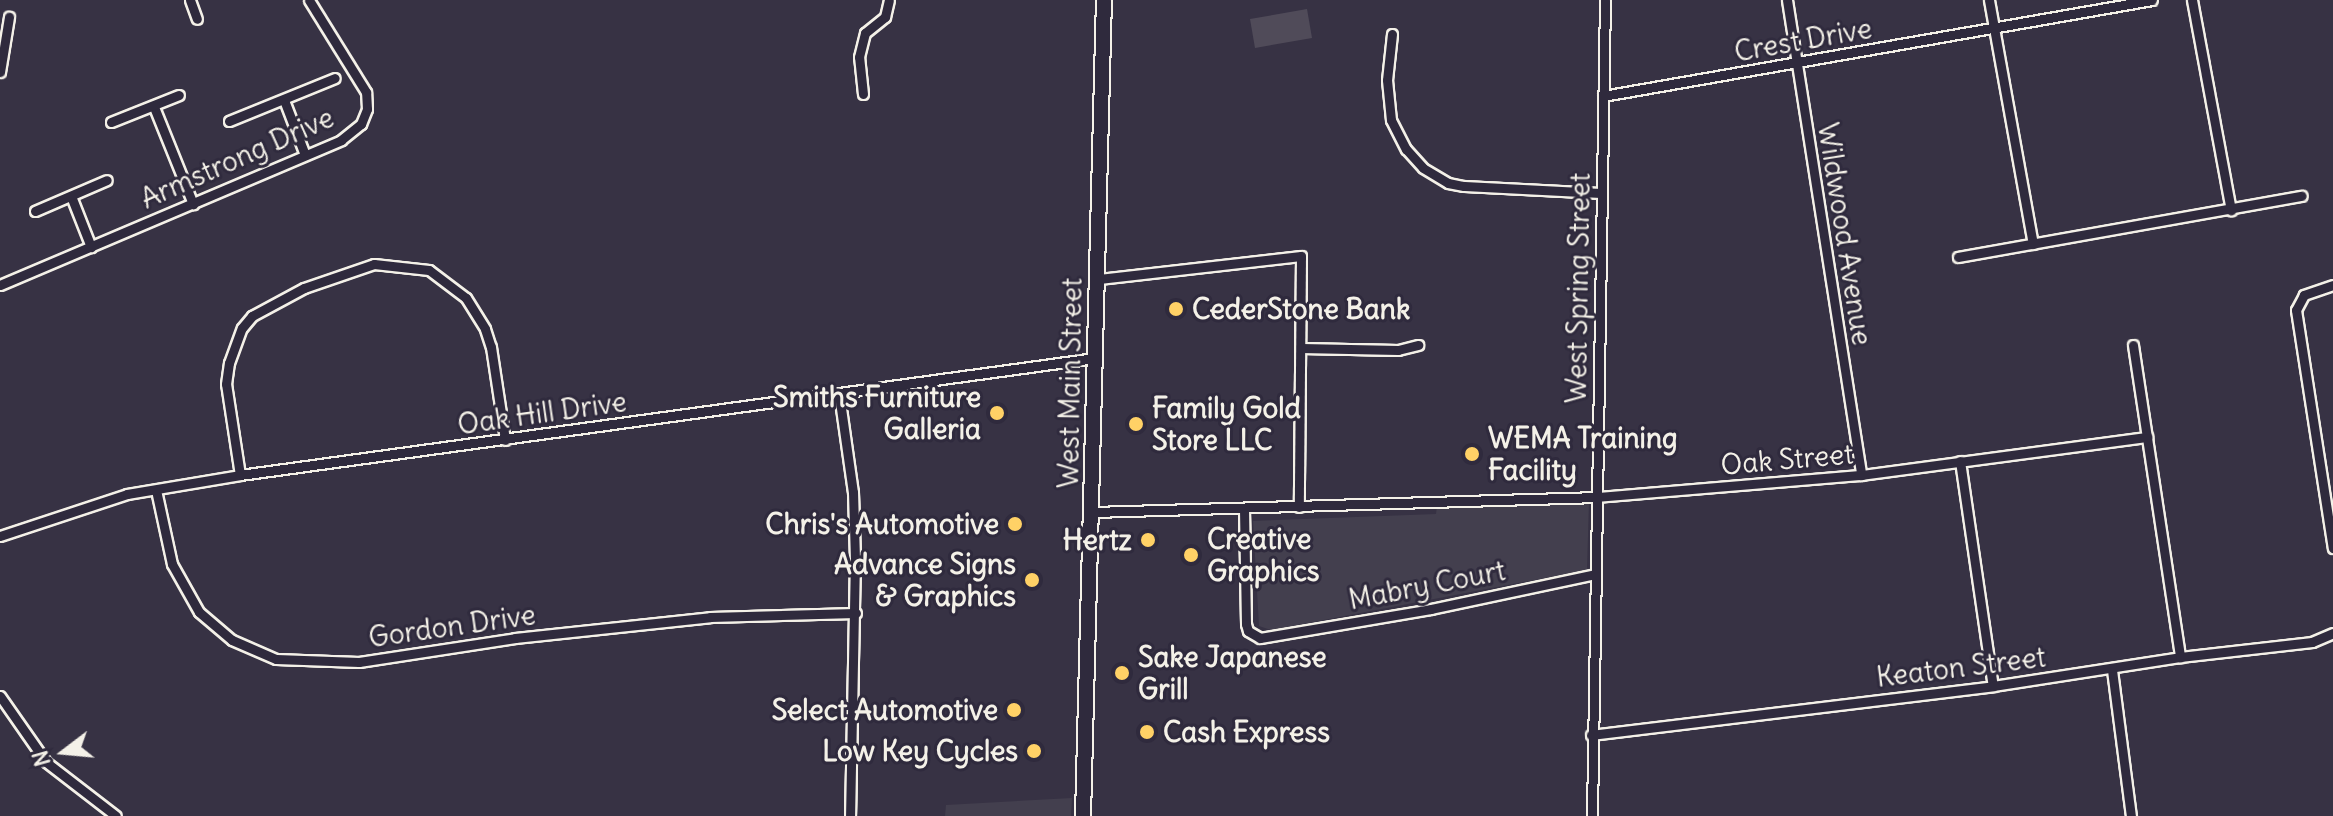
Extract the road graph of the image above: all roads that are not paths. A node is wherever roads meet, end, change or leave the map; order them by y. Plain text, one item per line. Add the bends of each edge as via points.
1 (190, 0) edge
2 (309, 0) edge
3 (889, 0) edge
4 (1104, 0) edge
5 (1605, 0) edge
6 (1787, 0) edge
7 (1989, 0) edge
8 (2152, 0) edge
9 (2192, 0) edge
10 (9, 17) dead end
11 (197, 19) dead end
12 (1994, 28) junction
13 (1392, 34) dead end
14 (0, 62) edge
15 (1796, 65) junction
16 (0, 72) edge
17 (335, 78) dead end
18 (863, 94) dead end
19 (179, 95) dead end
20 (1603, 96) junction
21 (284, 100) junction
22 (154, 107) junction
23 (229, 121) dead end
24 (111, 122) dead end
25 (305, 155) junction
26 (107, 180) dead end
27 (1601, 193) junction
28 (71, 196) junction
29 (2302, 196) dead end
30 (193, 204) junction
31 (2231, 210) junction
32 (35, 211) dead end
33 (2033, 244) junction
34 (91, 247) junction
35 (1958, 257) dead end
36 (1099, 279) junction
37 (0, 285) edge
38 (2333, 285) edge
39 (1418, 345) dead end
40 (2133, 345) dead end
41 (1301, 348) junction
42 (1095, 358) junction
43 (839, 394) junction
44 (2147, 437) junction
45 (505, 440) junction
46 (1960, 461) junction
47 (240, 475) junction
48 (1861, 475) junction
49 (156, 490) junction
50 (1597, 497) junction
51 (1299, 507) junction
52 (1244, 509) junction
53 (1093, 512) junction
54 (0, 536) edge
55 (2333, 548) edge
56 (1595, 574) junction
57 (856, 613) junction
58 (2333, 633) edge
59 (2180, 657) junction
60 (2112, 670) junction
61 (1993, 686) junction
62 (0, 696) edge
63 (1591, 735) junction
64 (116, 816) edge
65 (850, 816) edge
66 (1083, 816) edge
67 (1592, 816) edge
68 (2131, 816) edge

1 - 11 street
2 - 25 street, Armstrong Drive via 366,92 367,103 361,124 341,140
3 - 18 street via 885,17 865,33 859,57
4 - 36 main road, West Main Street
5 - 20 street, West Spring Street
6 - 15 street, Wildwood Avenue
7 - 12 street
8 - 12 street, Crest Drive
9 - 31 street
10 - 14 street
12 - 15 street, Crest Drive
12 - 33 street
13 - 27 street via 1387,80 1391,120 1423,168 1464,186
14 - 16 street
15 - 20 street, Crest Drive
15 - 48 street, Wildwood Avenue
17 - 21 street
19 - 22 street
20 - 27 street, West Spring Street
21 - 23 street
21 - 25 street
22 - 24 street
22 - 30 street
25 - 30 street, Armstrong Drive
26 - 28 street
27 - 50 street, West Spring Street
28 - 32 street
28 - 34 street
29 - 31 street
30 - 34 street, Armstrong Drive
31 - 33 street
33 - 35 street
34 - 37 street, Armstrong Drive
36 - 41 street via 1301,256
36 - 42 main road, West Main Street
38 - 55 street via 2304,295 2296,310
39 - 41 street via 1398,350
40 - 44 street
41 - 51 street
42 - 43 street, Oak Hill Drive
42 - 53 main road, West Main Street
43 - 45 street, Oak Hill Drive
43 - 57 street via 853,492
44 - 46 street, Oak Street
44 - 59 street
45 - 47 street, Oak Hill Drive
45 - 47 street via 491,347 466,298 429,270 374,264 308,286 252,316 242,328 226,384
46 - 48 street, Oak Street
46 - 61 street
47 - 49 street, Oak Hill Drive
48 - 50 street, Oak Street
49 - 54 street, Oak Hill Drive via 93,504
49 - 57 street, Gordon Drive via 172,564 199,612 232,640 276,659 359,662 710,617
50 - 51 street, Oak Street
50 - 56 street, West Spring Street
51 - 52 street, Oak Street
52 - 53 street, Oak Street
52 - 56 street, Mabry Court via 1246,624 1260,638
53 - 66 main road, West Main Street
56 - 63 street, West Spring Street
57 - 65 street
58 - 59 street, Keaton Street via 2312,642
59 - 60 street, Keaton Street
60 - 61 street, Keaton Street
60 - 68 street
61 - 63 street, Keaton Street
62 - 64 street via 46,762
63 - 67 street, West Spring Street

